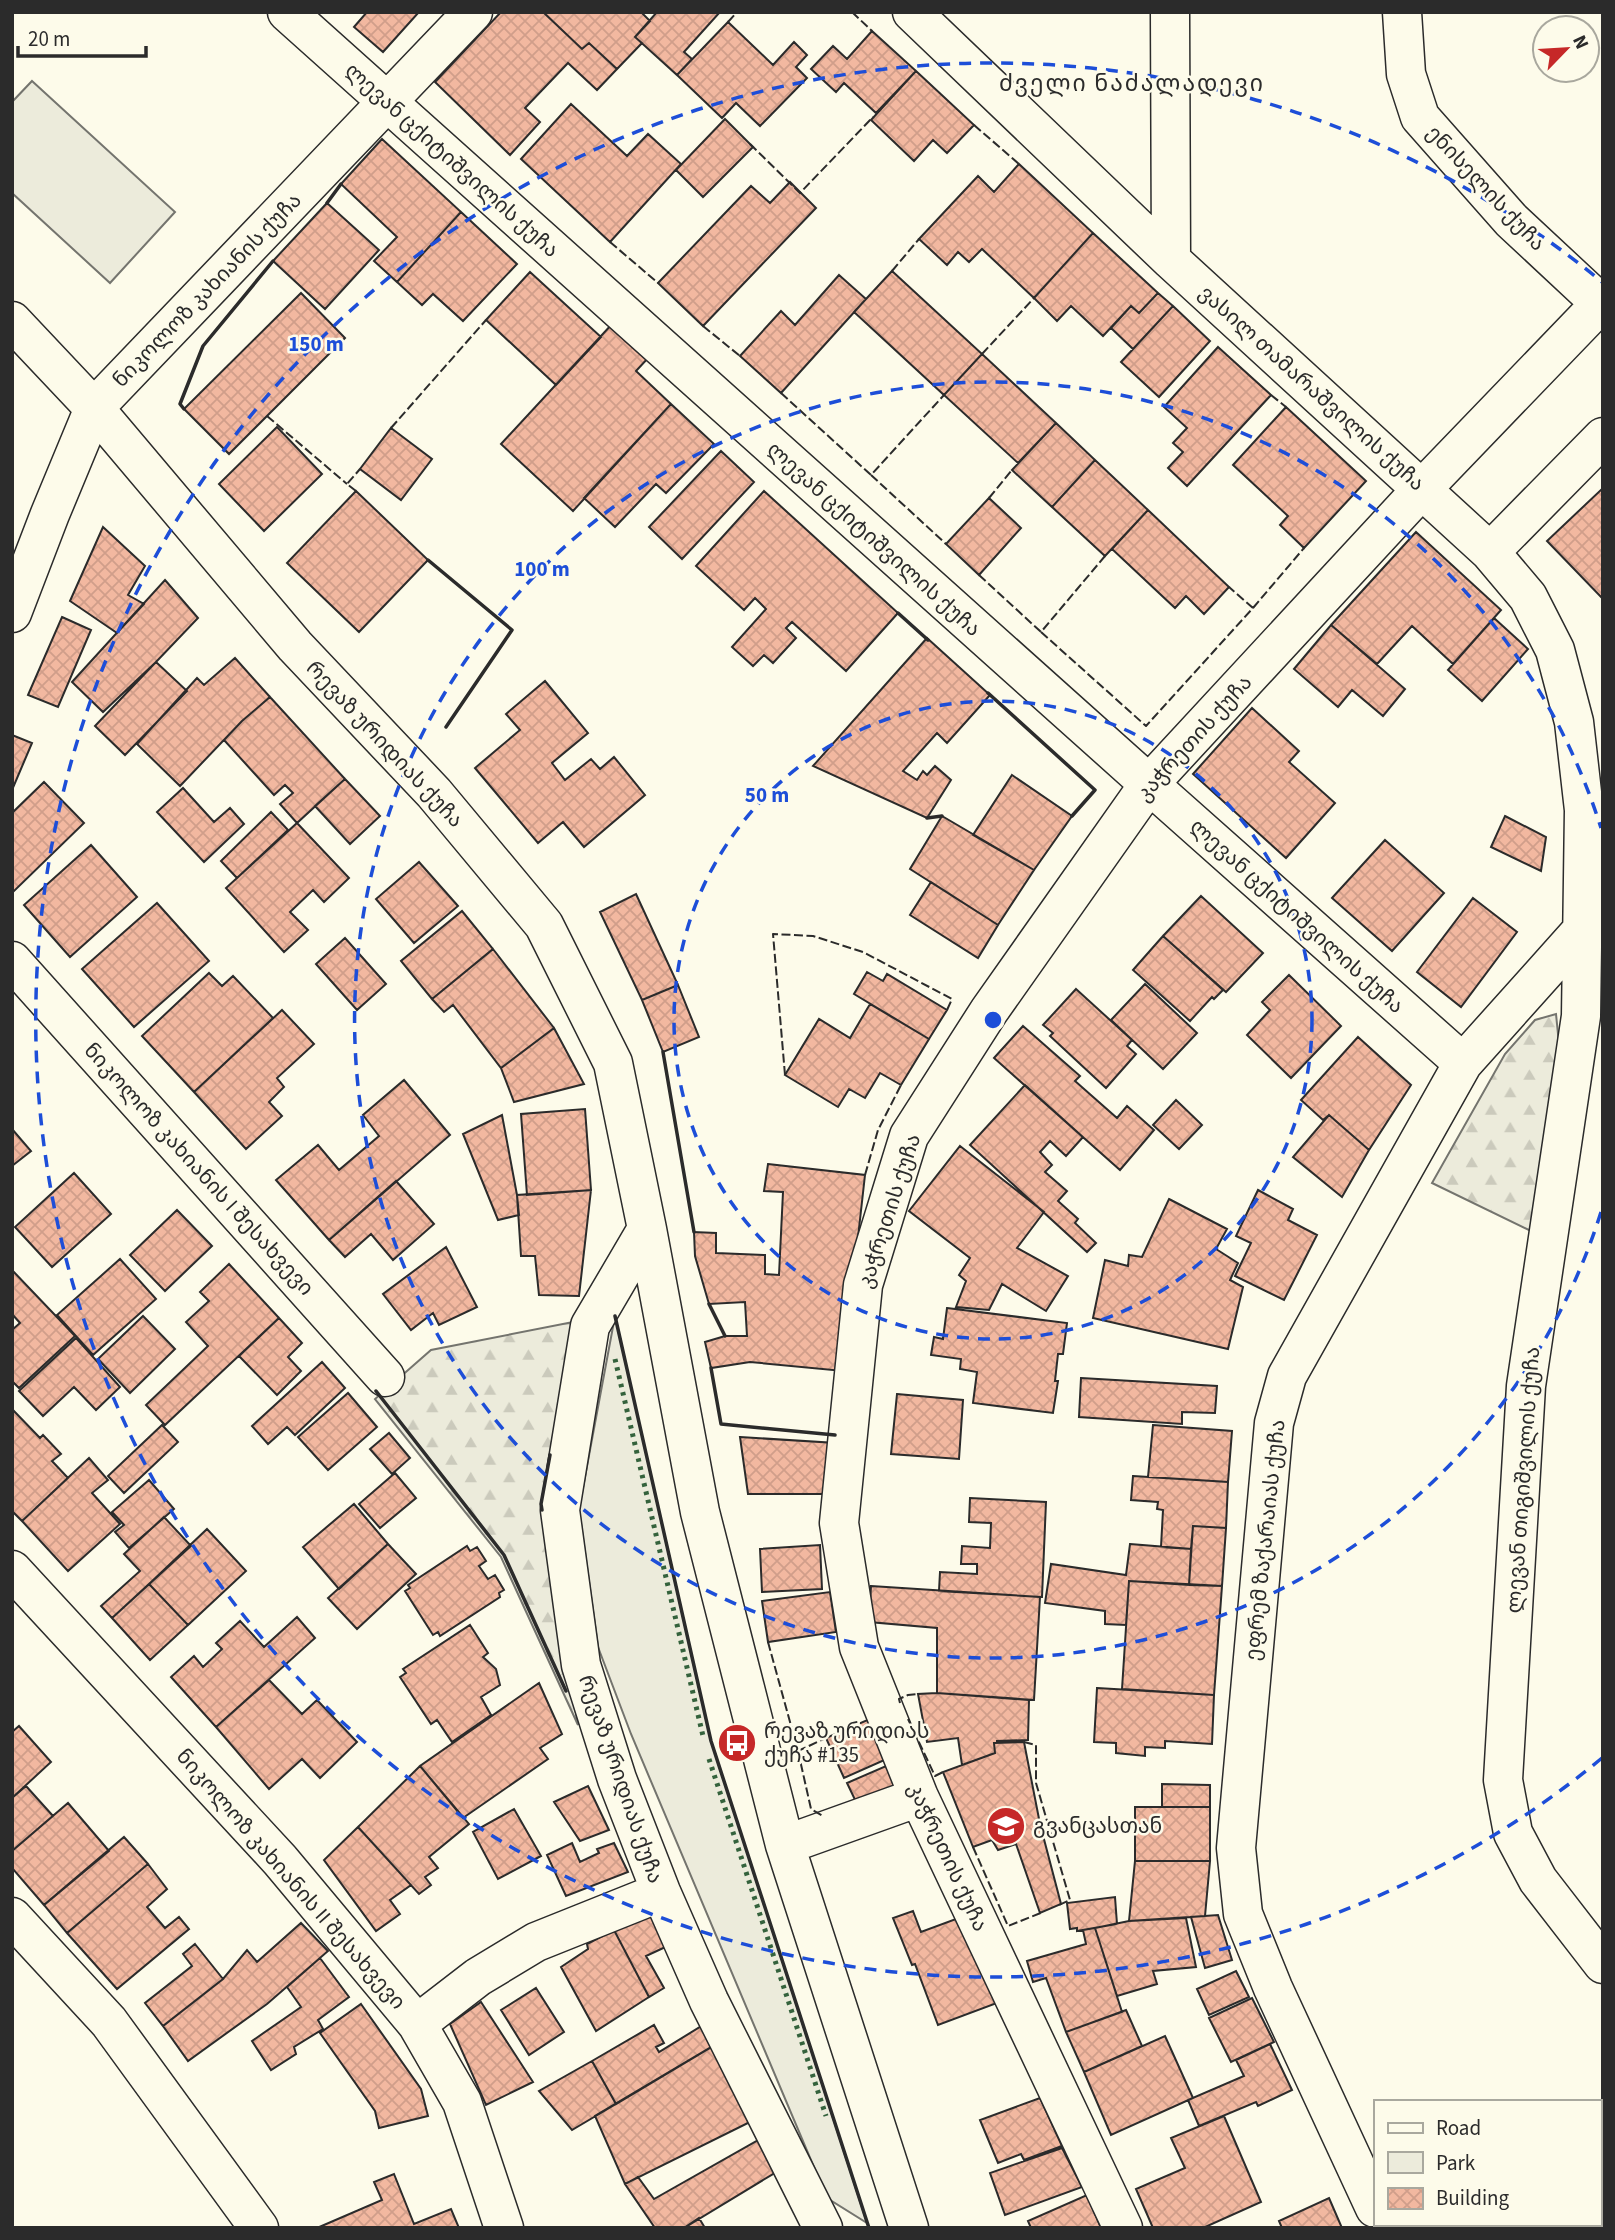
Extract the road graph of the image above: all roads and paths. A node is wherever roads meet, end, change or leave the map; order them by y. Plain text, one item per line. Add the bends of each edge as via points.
1 (287, 12) edge
2 (473, 12) edge
3 (912, 12) edge
4 (1170, 12) edge
5 (1402, 12) edge
6 (387, 103) junction
7 (1171, 260) junction
8 (1602, 302) edge
9 (12, 321) edge
10 (94, 408) junction
11 (1603, 437) edge
12 (1422, 489) junction
13 (1490, 552) junction
14 (12, 613) edge
15 (1588, 727) edge
16 (1149, 784) junction
17 (1593, 818) edge
18 (1583, 929) junction
19 (12, 961) edge
20 (1463, 1063) junction
21 (648, 1229) junction
22 (385, 1377) dead end
23 (12, 1570) edge
24 (919, 1797) junction
25 (785, 1845) junction
26 (661, 1892) junction
27 (12, 1917) edge
28 (1603, 1964) edge
29 (417, 2024) junction
30 (1374, 2206) edge
31 (259, 2228) edge
32 (504, 2228) edge
33 (822, 2228) edge
34 (909, 2228) edge
35 (1124, 2228) edge

1 - 6 street, ლევან ცქიტიშვილის ქუჩა
2 - 6 street, ნიკოლოზ კახიანის ქუჩა
3 - 7 street, ვასილ თამარაშვილის ქუჩა
4 - 7 street
5 - 8 street, ენისელის ქუჩა via 1406,74 1420,117 1511,220
6 - 10 street, ნიკოლოზ კახიანის ქუჩა
6 - 16 street, ლევან ცქიტიშვილის ქუჩა
7 - 12 street, ვასილ თამარაშვილის ქუჩა
8 - 12 street, კაჭრეთის ქუჩა
9 - 10 street, რევაზ ურიდიას ქუჩა
10 - 14 street, ნიკოლოზ კახიანის ქუჩა
10 - 21 street, რევაზ ურიდიას ქუჩა via 295,646 434,793 544,925 613,1063
11 - 13 street
12 - 13 street, ვასილ თამარაშვილის ქუჩა
12 - 16 street, კაჭრეთის ქუჩა
13 - 15 street, ვასილ თამარაშვილის ქუჩა via 1528,597
15 - 17 street, ვასილ თამარაშვილის ქუჩა
16 - 20 street, ლევან ცქიტიშვილის ქუჩა
16 - 24 street, კაჭრეთის ქუჩა via 989,1011 909,1136 863,1285 839,1523 859,1647
17 - 18 street
18 - 20 street, ეფრემ ზაქარაიას ქუჩა
18 - 28 street, ლევან თიგიშვილის ქუჩა via 1581,1016 1526,1385 1503,1780 1513,1833 1538,1880
19 - 22 street, ნიკოლოზ კახიანის I შესახვევი
20 - 30 street, ეფრემ ზაქარაიას ქუჩა via 1287,1376 1275,1423 1236,1848 1243,1914
21 - 25 street, რევაზ ურიდიას ქუჩა via 700,1512
21 - 26 street, რევაზ ურიდიას ქუჩა via 590,1326 560,1510 581,1665 617,1779
23 - 29 street, ნიკოლოზ კახიანის II შესახვევი via 280,1860
24 - 25 street
24 - 35 street, კაჭრეთის ქუჩა
25 - 34 street, რევაზ ურიდიას ქუჩა
26 - 29 street via 536,1942 478,1977
26 - 33 street, რევაზ ურიდიას ქუჩა via 709,2001
27 - 31 street via 109,2022
29 - 32 street, ნიკოლოზ კახიანის II შესახვევი via 463,2102

